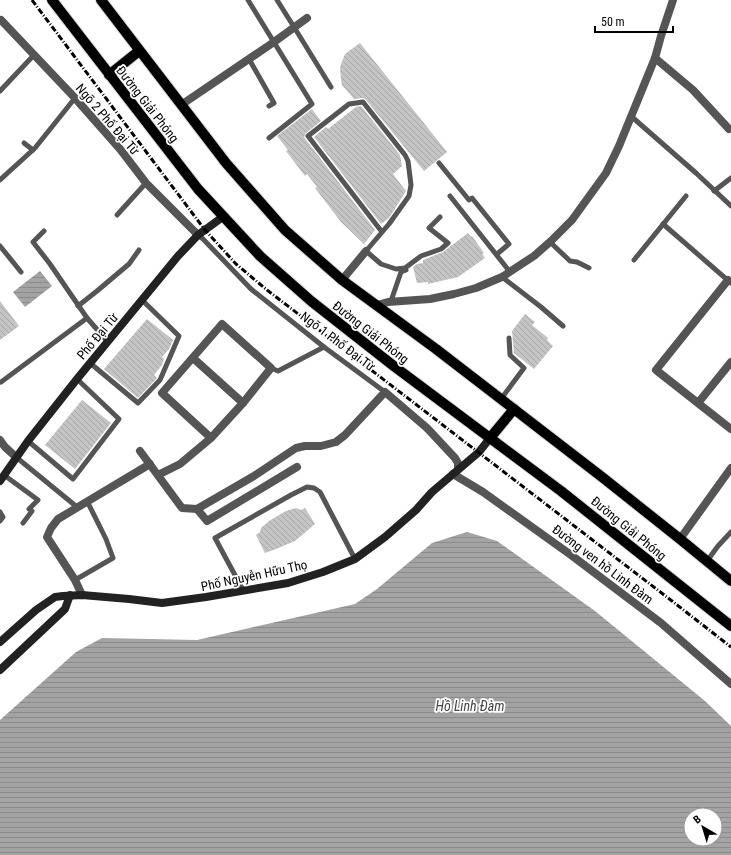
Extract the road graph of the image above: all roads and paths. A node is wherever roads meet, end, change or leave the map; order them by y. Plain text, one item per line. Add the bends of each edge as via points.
1 (52, 0) edge
2 (101, 0) edge
3 (248, 0) edge
4 (674, 0) edge
5 (278, 1) edge
6 (307, 18) dead end
7 (0, 20) edge
8 (294, 27) junction
9 (274, 42) junction
10 (139, 50) junction
11 (34, 55) junction
12 (655, 58) junction
13 (249, 59) junction
14 (109, 74) junction
15 (331, 87) dead end
16 (0, 91) edge
17 (74, 98) junction
18 (181, 105) junction
19 (268, 106) dead end
20 (632, 117) junction
21 (730, 129) dead end
22 (269, 138) dead end
23 (24, 143) dead end
24 (33, 150) junction
25 (439, 163) dead end
26 (731, 178) edge
27 (0, 180) edge
28 (146, 183) junction
29 (714, 191) junction
30 (450, 196) dead end
31 (686, 196) dead end
32 (731, 206) edge
33 (117, 216) dead end
34 (224, 216) junction
35 (440, 217) dead end
36 (664, 224) junction
37 (44, 231) dead end
38 (382, 232) junction
39 (198, 235) junction
40 (550, 242) junction
41 (0, 246) edge
42 (139, 250) dead end
43 (366, 251) junction
44 (497, 254) junction
45 (634, 260) dead end
46 (412, 266) dead end
47 (589, 268) dead end
48 (21, 272) dead end
49 (510, 272) junction
50 (502, 277) junction
51 (342, 280) junction
52 (729, 282) edge
53 (142, 300) junction
54 (388, 302) junction
55 (377, 305) junction
56 (78, 306) junction
57 (87, 318) junction
58 (563, 326) dead end
59 (509, 338) dead end
60 (108, 342) junction
61 (324, 346) junction
62 (193, 358) junction
63 (731, 362) edge
64 (90, 363) junction
65 (271, 368) junction
66 (77, 379) junction
67 (1, 382) edge
68 (385, 392) junction
69 (501, 399) junction
70 (243, 404) junction
71 (698, 404) junction
72 (514, 409) junction
73 (731, 429) edge
74 (211, 438) junction
75 (490, 438) junction
76 (0, 440) edge
77 (28, 441) junction
78 (140, 451) dead end
79 (16, 457) junction
80 (150, 464) junction
81 (297, 467) dead end
82 (731, 468) edge
83 (456, 471) junction
84 (158, 475) junction
85 (2, 478) edge
86 (87, 502) junction
87 (77, 507) junction
88 (197, 509) junction
89 (0, 512) edge
90 (0, 521) edge
91 (23, 523) dead end
92 (731, 532) edge
93 (680, 539) junction
94 (355, 558) junction
95 (707, 561) junction
96 (75, 580) junction
97 (731, 581) edge
98 (243, 590) junction
99 (82, 594) junction
100 (70, 595) junction
101 (731, 626) edge
102 (0, 642) edge
103 (0, 670) edge
104 (731, 684) edge

1 - 14 main road, Đường Giải Phóng
2 - 10 main road, Đường Giải Phóng
3 - 9 lane
4 - 12 street
5 - 8 lane
6 - 8 street
7 - 11 street, Ngõ 2 Phố Đại Từ
8 - 9 street
8 - 15 lane
9 - 13 street
9 - 22 lane via 312,104
10 - 14 main road
10 - 18 main road, Đường Giải Phóng
11 - 16 lane
11 - 17 street, Ngõ 2 Phố Đại Từ
12 - 20 street
12 - 21 street via 693,90
13 - 18 street
13 - 19 lane via 274,102
14 - 34 main road, Đường Giải Phóng via 198,189
17 - 24 lane
17 - 28 street, Ngõ 2 Phố Đại Từ via 120,149
18 - 51 main road, Đường Giải Phóng via 226,164 285,230
20 - 29 lane
20 - 40 street via 606,173 572,220
23 - 24 lane
24 - 27 lane
25 - 44 lane via 469,200 472,198 509,244
26 - 29 lane
28 - 33 lane
28 - 39 street, Ngõ 2 Phố Đại Từ
29 - 32 lane
30 - 44 lane
31 - 36 lane
34 - 39 main road, Phố Đại Từ
34 - 75 main road, Đường Giải Phóng via 260,256 311,301
35 - 43 lane via 429,228 448,243 421,256 405,268 396,269 381,264
36 - 45 lane
36 - 52 lane
37 - 56 lane via 33,242
38 - 38 lane via 408,196 411,185 408,161 363,102 350,104 308,136
38 - 43 lane
39 - 53 main road, Phố Đại Từ
39 - 61 lane, Ngõ 1 Phố Đại Từ via 251,289
40 - 47 lane via 570,261
40 - 49 street
41 - 48 lane
42 - 56 lane via 129,264
43 - 51 street
44 - 49 lane
46 - 54 lane via 401,272
49 - 50 street
50 - 54 street via 454,294 430,299
50 - 58 lane
51 - 55 main road, Đường Giải Phóng
52 - 71 street via 656,370
53 - 60 main road, Phố Đại Từ
53 - 64 lane via 179,336 160,380 138,403
54 - 55 street
55 - 69 main road, Đường Giải Phóng
56 - 57 lane
57 - 60 lane
57 - 67 lane
59 - 69 lane via 510,356 524,368
60 - 64 main road, Phố Đại Từ
61 - 65 lane via 278,371
61 - 68 lane, Ngõ 1 Phố Đại Từ
62 - 65 street via 222,324
62 - 70 street
62 - 74 street via 162,393
63 - 71 street
64 - 66 main road, Phố Đại Từ
65 - 70 street
66 - 77 main road, Phố Đại Từ
66 - 77 lane via 119,419 73,479
68 - 83 street, Ngõ 1 Phố Đại Từ via 427,428 455,458 458,463
68 - 88 street via 336,442 296,448
69 - 72 main road, Đường Giải Phóng
70 - 74 street
71 - 73 street
72 - 75 main road
72 - 93 main road, Đường Giải Phóng
74 - 84 street via 180,464
75 - 83 main road, Phố Nguyễn Hữu Thọ via 479,452
75 - 101 main road, Đường Giải Phóng
76 - 79 street
77 - 79 main road, Phố Đại Từ
78 - 80 street
79 - 85 main road, Phố Đại Từ
79 - 87 lane
80 - 84 street
80 - 86 street
81 - 88 street via 206,521
82 - 93 street
83 - 94 main road, Phố Nguyễn Hữu Thọ via 385,537
83 - 104 street, Đường ven hồ Linh Đàm via 661,623
84 - 88 street via 182,508
85 - 91 lane via 38,500 29,509 32,511
86 - 87 street
86 - 96 lane via 113,558
87 - 96 street via 58,519 47,536
89 - 90 lane via 3,517
92 - 95 lane
93 - 95 main road, Đường Giải Phóng
94 - 98 main road, Phố Nguyễn Hữu Thọ via 323,572 288,582
94 - 98 lane via 320,492 308,487 215,538
95 - 97 main road, Đường Giải Phóng
96 - 99 street
98 - 99 main road, Phố Nguyễn Hữu Thọ via 206,598 162,603
99 - 100 main road, Phố Nguyễn Hữu Thọ
100 - 102 main road, Phố Nguyễn Hữu Thọ via 55,597
100 - 103 main road via 65,609

